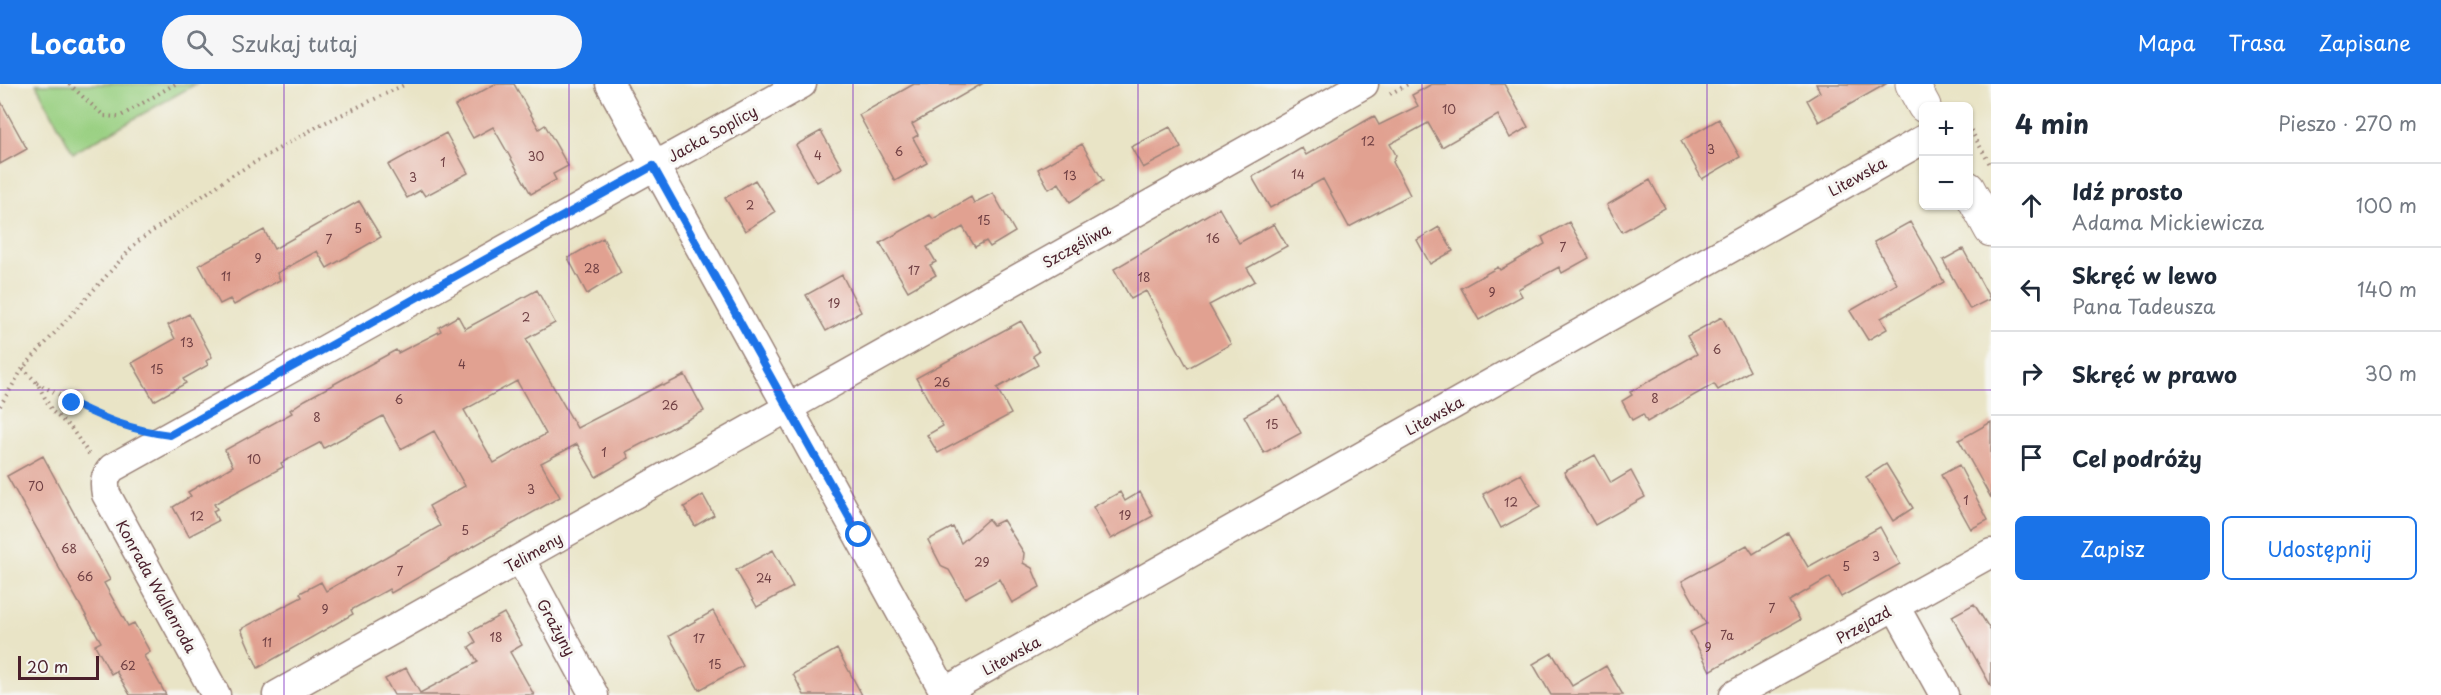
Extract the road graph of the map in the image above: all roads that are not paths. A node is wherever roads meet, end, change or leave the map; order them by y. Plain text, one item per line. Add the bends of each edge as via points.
1 (610, 84) edge
2 (802, 84) edge
3 (1912, 84) edge
4 (1376, 90) edge
5 (1922, 102) edge
6 (1919, 141) edge
7 (653, 166) junction
8 (1973, 197) edge
9 (1991, 230) edge
10 (788, 406) junction
11 (106, 476) joint
12 (1991, 553) edge
13 (520, 560) junction
14 (1895, 606) junction
15 (945, 694) edge
16 (216, 695) edge
17 (277, 695) edge
18 (594, 695) edge
19 (1734, 695) edge
20 (1944, 695) edge

1 - 7 street
2 - 7 street, Jacka Soplicy
3 - 5 street
4 - 10 street, Szczęśliwa
6 - 15 street, Litewska
7 - 10 street
7 - 11 street, Jacka Soplicy via 120,462
8 - 9 street
10 - 13 street, Telimeny
10 - 15 street
11 - 16 street, Konrada Wallenroda via 106,494
12 - 14 street, Przejazd
13 - 17 street, Telimeny
13 - 18 street, Grażyny
14 - 19 street, Przejazd
14 - 20 street

